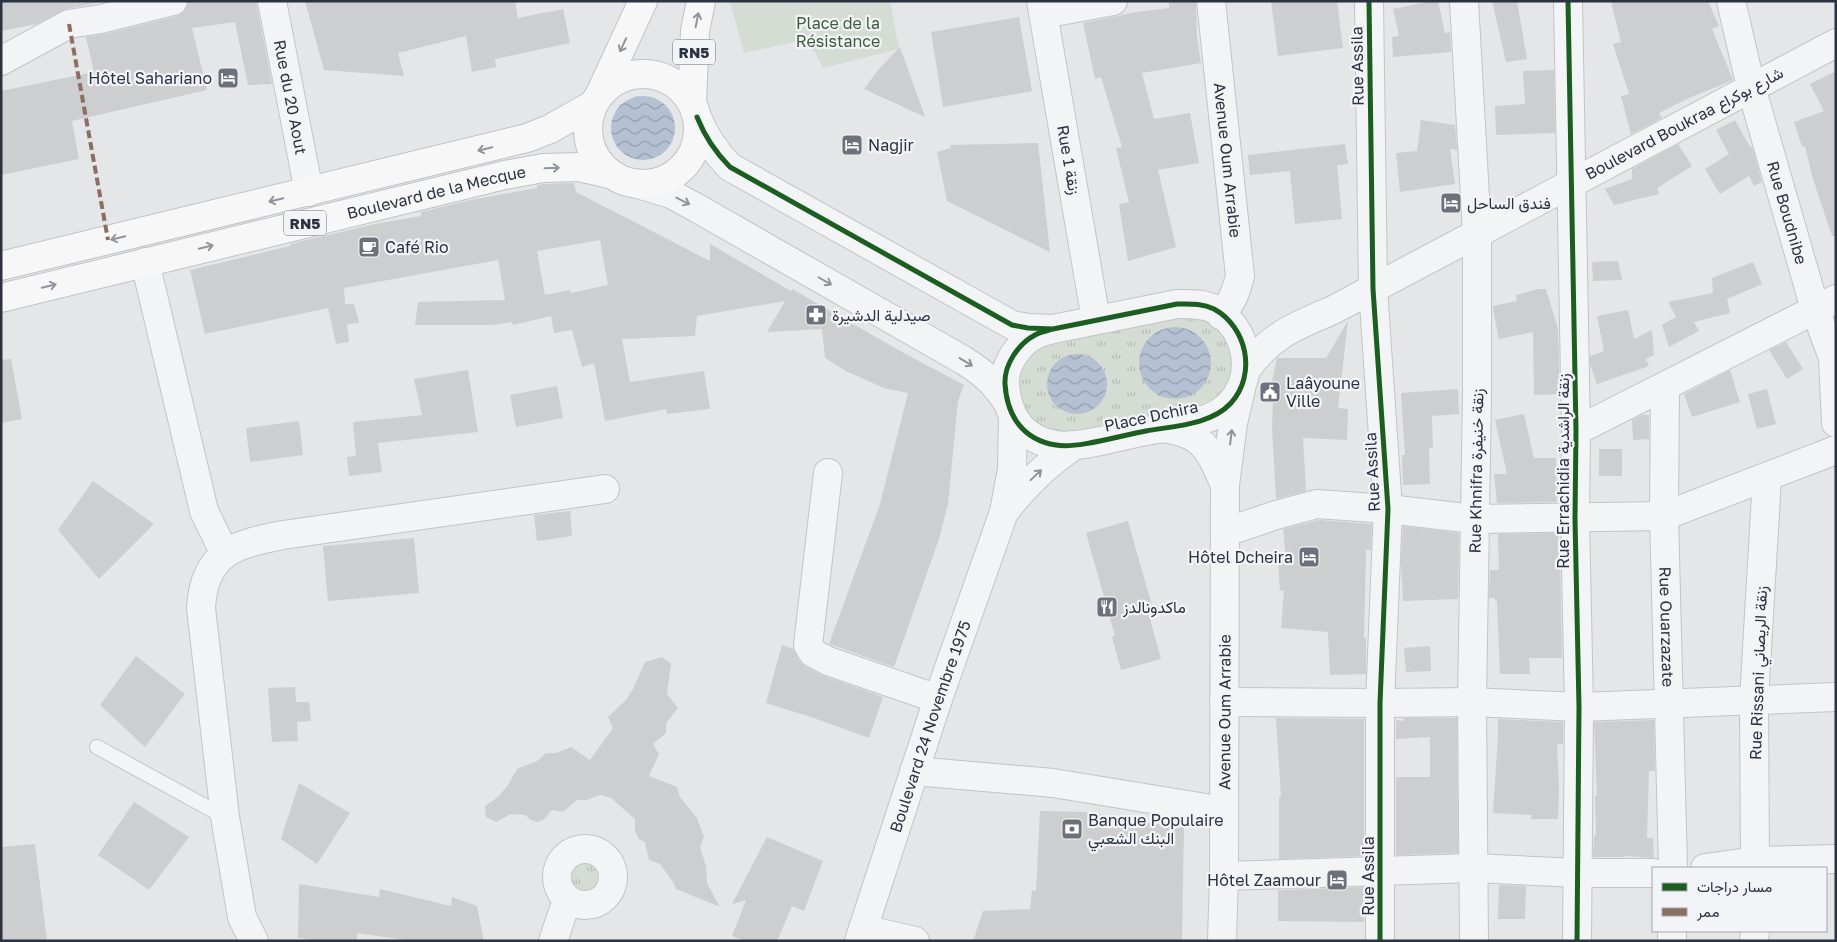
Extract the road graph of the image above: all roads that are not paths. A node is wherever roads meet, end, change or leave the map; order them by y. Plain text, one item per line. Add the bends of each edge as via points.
1 (173, 1) edge
2 (272, 1) edge
3 (643, 1) edge
4 (701, 1) edge
5 (1113, 1) edge
6 (1211, 1) edge
7 (1369, 1) edge
8 (1464, 1) edge
9 (1568, 1) edge
10 (1731, 1) edge
11 (1042, 7) edge
12 (1836, 43) edge
13 (1, 61) edge
14 (1751, 87) junction
15 (597, 99) junction
16 (695, 110) junction
17 (610, 174) junction
18 (1571, 183) junction
19 (638, 184) junction
20 (309, 192) junction
21 (1477, 233) junction
22 (145, 262) junction
23 (1, 266) edge
24 (1373, 289) junction
25 (1, 298) edge
26 (1826, 304) edge
27 (1096, 320) junction
28 (1228, 321) junction
29 (1292, 327) junction
30 (1053, 328) junction
31 (1834, 358) edge
32 (1244, 379) junction
33 (1665, 387) junction
34 (1009, 408) junction
35 (1836, 424) edge
36 (1162, 428) junction
37 (1576, 432) junction
38 (1075, 445) junction
39 (1836, 450) edge
40 (828, 473) dead end
41 (1767, 478) junction
42 (1225, 485) junction
43 (605, 489) dead end
44 (1388, 509) junction
45 (1004, 512) junction
46 (1664, 516) junction
47 (1474, 519) junction
48 (1575, 519) junction
49 (1226, 532) junction
50 (225, 554) junction
51 (1836, 696) edge
52 (938, 699) junction
53 (1754, 700) junction
54 (1224, 702) junction
55 (1472, 702) junction
56 (1380, 703) junction
57 (1668, 704) junction
58 (1579, 706) junction
59 (97, 747) dead end
60 (914, 771) junction
61 (1224, 811) junction
62 (225, 817) junction
63 (1836, 860) edge
64 (1756, 865) edge
65 (1673, 867) edge
66 (1722, 867) edge
67 (1474, 868) junction
68 (1381, 872) junction
69 (1578, 873) junction
70 (1652, 873) edge
71 (1224, 876) junction
72 (567, 900) dead end
73 (861, 935) edge
74 (250, 937) edge
75 (553, 941) edge
76 (915, 941) edge
77 (1222, 941) edge
78 (1380, 941) edge
79 (1474, 941) edge
80 (1577, 941) edge

1 - 13 street via 69,24
2 - 20 street, Rue du 20 Aout
3 -> 15 main road, RN5
16 -> 4 main road, RN5 via 695,31
5 - 11 street
6 - 28 street, Avenue Oum Arrabie via 1240,276
7 - 24 street, Rue Assila
8 - 21 street, Rue Khnifra زنقة خنيفرة
9 - 18 street, Rue Errachidia زنقة الراشدية
10 - 14 street, Rue Boudnibe
11 - 27 street, Rue 1 زنقة
12 - 14 street, Boulevard Boukraa شارع بوكراع
14 - 18 street, Boulevard Boukraa شارع بوكراع
14 - 26 street, Rue Boudnibe
15 - 16 main road, RN5 via 614,82 630,75 648,74 666,79 681,89
15 - 17 main road, RN5 via 588,119 588,134 599,163
15 -> 20 main road, RN5 via 550,129 527,138
16 - 19 main road, RN5 via 698,132 696,147 689,160 667,180
16 - 30 street via 705,137 730,167 999,319 1012,325
17 - 19 main road, RN5
22 -> 17 main road, Boulevard de la Mecque / RN5 via 505,175 543,168 579,167
18 - 21 street, Boulevard Boukraa شارع بوكراع
18 - 37 street, Rue Errachidia زنقة الراشدية
19 -> 34 street, Place Dchira via 671,194 963,360 995,384
20 -> 23 main road, RN5
21 - 24 street, Boulevard Boukraa شارع بوكراع
21 - 47 street, Rue Khnifra زنقة خنيفرة via 1478,392
25 -> 22 main road, Boulevard de la Mecque / RN5
22 - 50 street via 204,511
24 - 29 street, Boulevard Boukraa شارع بوكراع
24 - 44 street, Rue Assila
26 - 31 street, Rue Boudnibe
26 - 33 street
27 - 28 street via 1177,304 1195,304 1213,309
27 - 30 street
28 - 29 street, Boulevard Boukraa شارع بوكراع via 1259,331
28 - 32 street via 1239,334 1246,352
29 - 32 street, Boulevard Boukraa شارع بوكراع via 1264,347
30 - 34 street via 1020,346 1010,362 1005,381
31 - 35 street, Rue Boudnibe
32 - 36 street, Place Dchira via 1230,403 1216,414 1199,421
42 -> 32 street, Avenue Oum Arrabie via 1233,423
33 - 37 street
33 - 46 street, Rue Ouarzazate
34 - 38 street, Place Dchira via 1024,431 1040,440 1057,446
34 - 45 street, Boulevard 24 Novembre 1975 via 1012,470
36 - 38 street, Place Dchira
36 - 42 street, Avenue Oum Arrabie via 1180,430 1205,445
37 - 48 street, Rue Errachidia زنقة الراشدية
45 -> 38 street, Boulevard 24 Novembre 1975 via 1026,484
39 - 41 street
40 - 52 street via 808,646 813,653 828,661
41 - 46 street
41 - 53 street, Rue Rissani زنقة الريصاني
42 - 49 street, Avenue Oum Arrabie
43 - 50 street via 283,535 253,541
44 - 47 street
44 - 49 street via 1317,504
44 - 56 street, Rue Assila
45 - 52 street, Boulevard 24 Novembre 1975
46 - 48 street
46 - 57 street, Rue Ouarzazate
47 - 48 street
47 - 55 street, Rue Khnifra زنقة خنيفرة
48 - 58 street, Rue Errachidia زنقة الراشدية
49 - 54 street, Avenue Oum Arrabie
50 - 62 street via 206,577 201,608
51 - 53 street
52 - 60 street, Boulevard 24 Novembre 1975
53 - 57 street
53 - 64 street, Rue Rissani زنقة الريصاني
54 - 56 street
54 - 61 street, Avenue Oum Arrabie
55 - 56 street
55 - 58 street
55 - 67 street, Rue Khnifra زنقة خنيفرة
56 - 68 street, Rue Assila
57 - 58 street
57 - 65 street, Rue Ouarzazate
58 - 69 street, Rue Errachidia زنقة الراشدية
59 - 62 lane
60 - 61 street via 1053,783
60 - 73 street, Boulevard 24 Novembre 1975
61 - 71 street, Avenue Oum Arrabie
62 - 74 street via 242,916
63 - 64 street
64 - 66 street
67 - 68 street
67 - 69 street
67 - 79 street, Rue Khnifra زنقة خنيفرة
68 - 71 street
68 - 78 street, Rue Assila
69 - 70 street
69 - 80 street, Rue Errachidia زنقة الراشدية
71 - 77 street, Avenue Oum Arrabie
72 - 75 street
73 - 76 street

